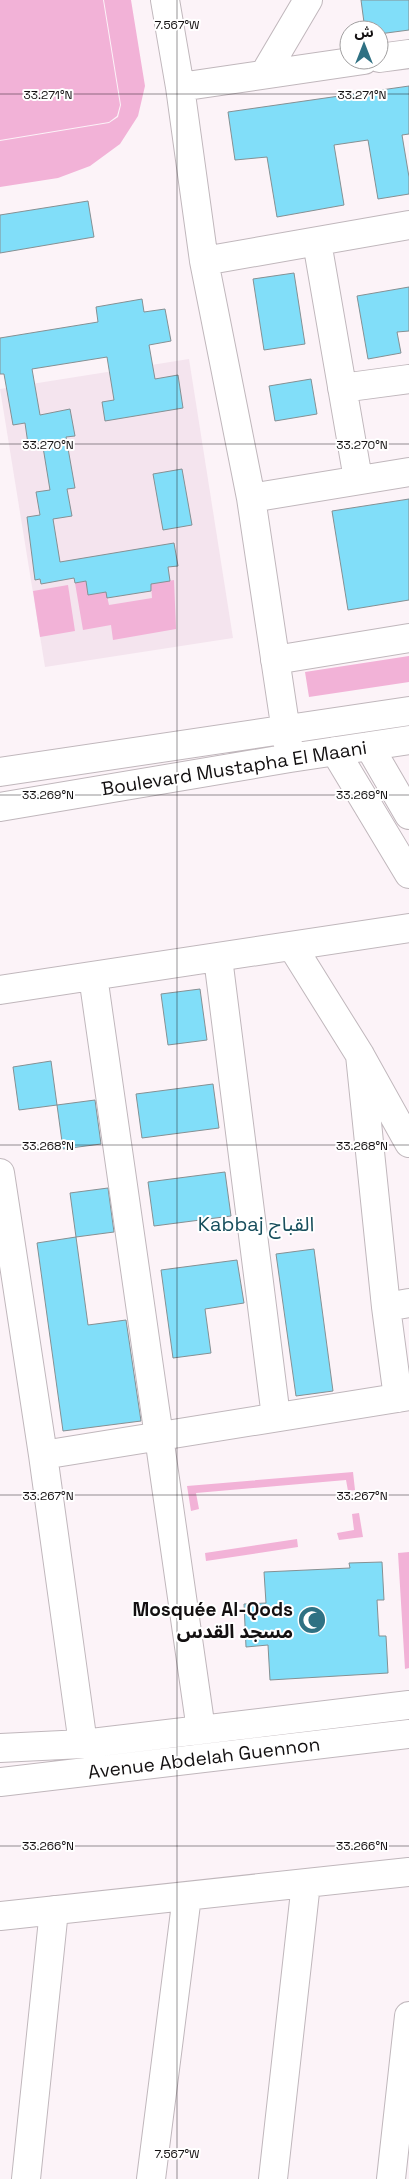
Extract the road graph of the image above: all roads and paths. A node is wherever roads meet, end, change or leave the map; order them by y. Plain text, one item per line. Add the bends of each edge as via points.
1 (165, 0) edge
2 (308, 0) edge
3 (409, 54) edge
4 (389, 57) edge
5 (339, 64) edge
6 (265, 74) junction
7 (180, 88) junction
8 (409, 225) edge
9 (317, 242) junction
10 (204, 261) junction
11 (409, 379) edge
12 (342, 388) junction
13 (409, 472) edge
14 (358, 479) junction
15 (251, 498) junction
16 (409, 638) edge
17 (275, 660) junction
18 (409, 711) edge
19 (286, 730) junction
20 (409, 740) edge
21 (369, 746) junction
22 (335, 751) junction
23 (290, 758) junction
24 (53, 763) junction
25 (0, 772) edge
26 (59, 796) junction
27 (0, 807) edge
28 (409, 815) edge
29 (409, 874) edge
30 (409, 928) edge
31 (292, 946) junction
32 (218, 958) junction
33 (94, 976) junction
34 (0, 990) edge
35 (360, 1055) junction
36 (409, 1144) edge
37 (0, 1173) edge
38 (398, 1305) edge
39 (404, 1397) edge
40 (276, 1417) junction
41 (160, 1436) junction
42 (43, 1455) junction
43 (409, 1705) edge
44 (201, 1730) junction
45 (409, 1734) edge
46 (83, 1744) junction
47 (0, 1748) edge
48 (0, 1782) edge
49 (409, 1872) edge
50 (306, 1883) junction
51 (187, 1896) junction
52 (54, 1910) junction
53 (0, 1916) edge
54 (409, 2016) edge
55 (26, 2179) edge
56 (151, 2179) edge
57 (273, 2179) edge
58 (391, 2179) edge

1 - 7 street
2 - 6 street
3 - 4 street
5 - 6 street
6 - 7 street
7 - 10 street
8 - 9 street
9 - 10 street
9 - 12 street
10 - 15 street
11 - 12 street
12 - 14 street
13 - 14 street
14 - 15 street
15 - 17 street
16 - 17 street
17 - 19 street
18 - 19 street, Boulevard Mustapha El Maani
19 - 23 street
19 - 24 street, Boulevard Mustapha El Maani
20 - 21 street, Boulevard Mustapha El Maani
21 - 22 street, Boulevard Mustapha El Maani
21 - 28 street
22 - 23 street, Boulevard Mustapha El Maani
22 - 29 street
23 - 26 street, Boulevard Mustapha El Maani
24 - 25 street, Boulevard Mustapha El Maani
24 - 26 street
26 - 27 street, Boulevard Mustapha El Maani
30 - 31 street
31 - 32 street
31 - 35 street
32 - 33 street
32 - 40 street
33 - 34 street
33 - 41 street
35 - 36 street
35 - 38 street
37 - 42 street
38 - 39 street
39 - 40 street
40 - 41 street
41 - 42 street
41 - 44 street
42 - 46 street
43 - 44 street, Avenue Abdelah Guennon
44 - 46 street, Avenue Abdelah Guennon
45 - 48 street, Avenue Abdelah Guennon
46 - 47 street, Avenue Abdelah Guennon
49 - 50 street
50 - 51 street
50 - 57 street
51 - 52 street
51 - 56 street
52 - 53 street
52 - 55 street
54 - 58 street

